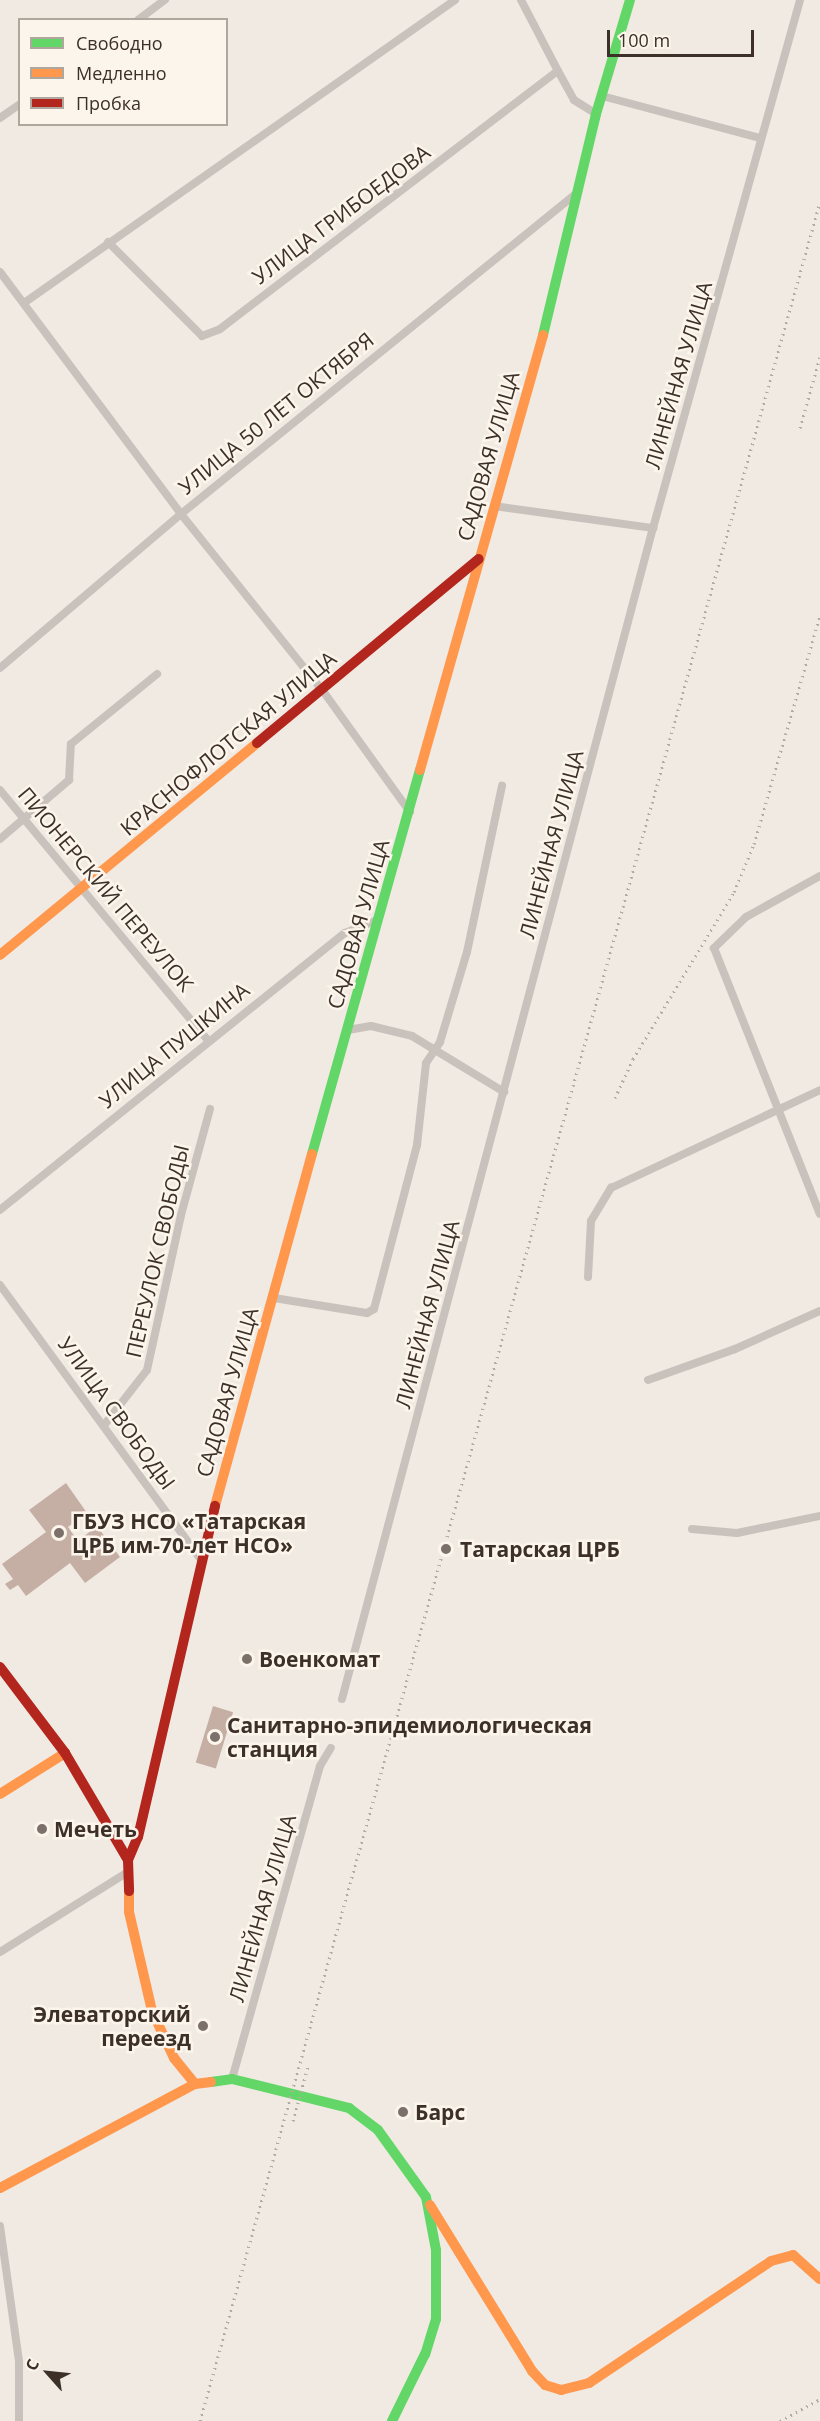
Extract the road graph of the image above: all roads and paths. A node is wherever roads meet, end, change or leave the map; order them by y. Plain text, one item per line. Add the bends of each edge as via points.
1 (165, 0) edge
2 (455, 0) edge
3 (521, 0) edge
4 (630, 0) edge
5 (800, 0) edge
6 (141, 18) edge
7 (558, 71) junction
8 (602, 96) junction
9 (18, 105) edge
10 (596, 114) junction
11 (0, 118) edge
12 (759, 138) junction
13 (579, 191) junction
14 (108, 242) junction
15 (0, 272) edge
16 (24, 303) junction
17 (494, 506) junction
18 (181, 514) junction
19 (653, 528) junction
20 (479, 559) junction
21 (0, 668) edge
22 (156, 674) dead end
23 (323, 691) junction
24 (502, 786) dead end
25 (0, 790) edge
26 (410, 812) junction
27 (23, 819) junction
28 (0, 839) edge
29 (820, 876) edge
30 (83, 888) junction
31 (378, 920) junction
32 (0, 955) edge
33 (348, 1030) junction
34 (207, 1039) junction
35 (436, 1048) junction
36 (820, 1090) edge
37 (504, 1092) junction
38 (210, 1109) dead end
39 (775, 1111) junction
40 (0, 1210) edge
41 (820, 1214) edge
42 (588, 1277) dead end
43 (0, 1285) edge
44 (274, 1298) junction
45 (820, 1311) edge
46 (648, 1380) dead end
47 (105, 1424) junction
48 (820, 1516) edge
49 (692, 1529) dead end
50 (204, 1563) junction
51 (0, 1667) edge
52 (342, 1699) dead end
53 (330, 1748) dead end
54 (65, 1753) junction
55 (0, 1794) edge
56 (128, 1860) junction
57 (128, 1872) junction
58 (0, 1952) edge
59 (232, 2079) junction
60 (195, 2084) junction
61 (0, 2188) edge
62 (426, 2197) junction
63 (0, 2226) edge
64 (820, 2279) edge
65 (19, 2421) edge
66 (392, 2421) edge

1 - 6 street
2 - 14 street
3 - 7 street
4 - 8 street, САДОВАЯ УЛИЦА
5 - 12 street, ЛИНЕЙНАЯ УЛИЦА
7 - 10 street via 574,100
7 - 14 street, УЛИЦА ГРИБОЕДОВА via 220,329 202,336
8 - 10 street, САДОВАЯ УЛИЦА
8 - 12 street
9 - 11 street
10 - 13 street, САДОВАЯ УЛИЦА
12 - 19 street, ЛИНЕЙНАЯ УЛИЦА
13 - 17 street, САДОВАЯ УЛИЦА via 558,281
13 - 18 street, УЛИЦА 50 ЛЕТ ОКТЯБРЯ
14 - 16 street
15 - 16 street
16 - 18 street
17 - 19 street
17 - 20 street, САДОВАЯ УЛИЦА
18 - 21 street, УЛИЦА 50 ЛЕТ ОКТЯБРЯ
18 - 23 street
19 - 37 street, ЛИНЕЙНАЯ УЛИЦА
20 - 23 street, КРАСНОФЛОТСКАЯ УЛИЦА
20 - 26 street, САДОВАЯ УЛИЦА
22 - 27 street via 71,744 69,780
23 - 26 street
23 - 30 street, КРАСНОФЛОТСКАЯ УЛИЦА
24 - 35 street via 467,952
25 - 27 street, ПИОНЕРСКИЙ ПЕРЕУЛОК
26 - 31 street, САДОВАЯ УЛИЦА
27 - 28 street
27 - 30 street, ПИОНЕРСКИЙ ПЕРЕУЛОК
29 - 39 street via 746,917 714,948
30 - 32 street, КРАСНОФЛОТСКАЯ УЛИЦА
30 - 34 street, ПИОНЕРСКИЙ ПЕРЕУЛОК
31 - 33 street, САДОВАЯ УЛИЦА
31 - 34 street, УЛИЦА ПУШКИНА via 345,933
33 - 35 street via 390,1028
33 - 44 street, САДОВАЯ УЛИЦА
34 - 40 street, УЛИЦА ПУШКИНА
35 - 37 street
35 - 44 street via 426,1063 417,1145 374,1309 367,1312
36 - 39 street
37 - 52 street, ЛИНЕЙНАЯ УЛИЦА
38 - 47 street, ПЕРЕУЛОК СВОБОДЫ via 181,1215 147,1371
39 - 41 street
39 - 42 street via 611,1188 591,1221
43 - 47 street, УЛИЦА СВОБОДЫ
44 - 50 street, САДОВАЯ УЛИЦА via 225,1464
45 - 46 street via 735,1349
47 - 50 street, УЛИЦА СВОБОДЫ
48 - 49 street via 737,1533
50 - 56 street, САДОВАЯ УЛИЦА via 138,1837
51 - 54 street
53 - 59 street, ЛИНЕЙНАЯ УЛИЦА via 320,1766
54 - 55 street
54 - 56 street
56 - 57 street
57 - 58 street
57 - 60 street via 135,1950 152,2011 174,2058
59 - 60 street
59 - 62 street via 338,2103 367,2120 400,2157
60 - 61 street
62 - 64 street via 532,2371 545,2385 561,2390 589,2383 771,2261 793,2255
62 - 66 street via 436,2250 436,2319 425,2354
63 - 65 street via 19,2362

